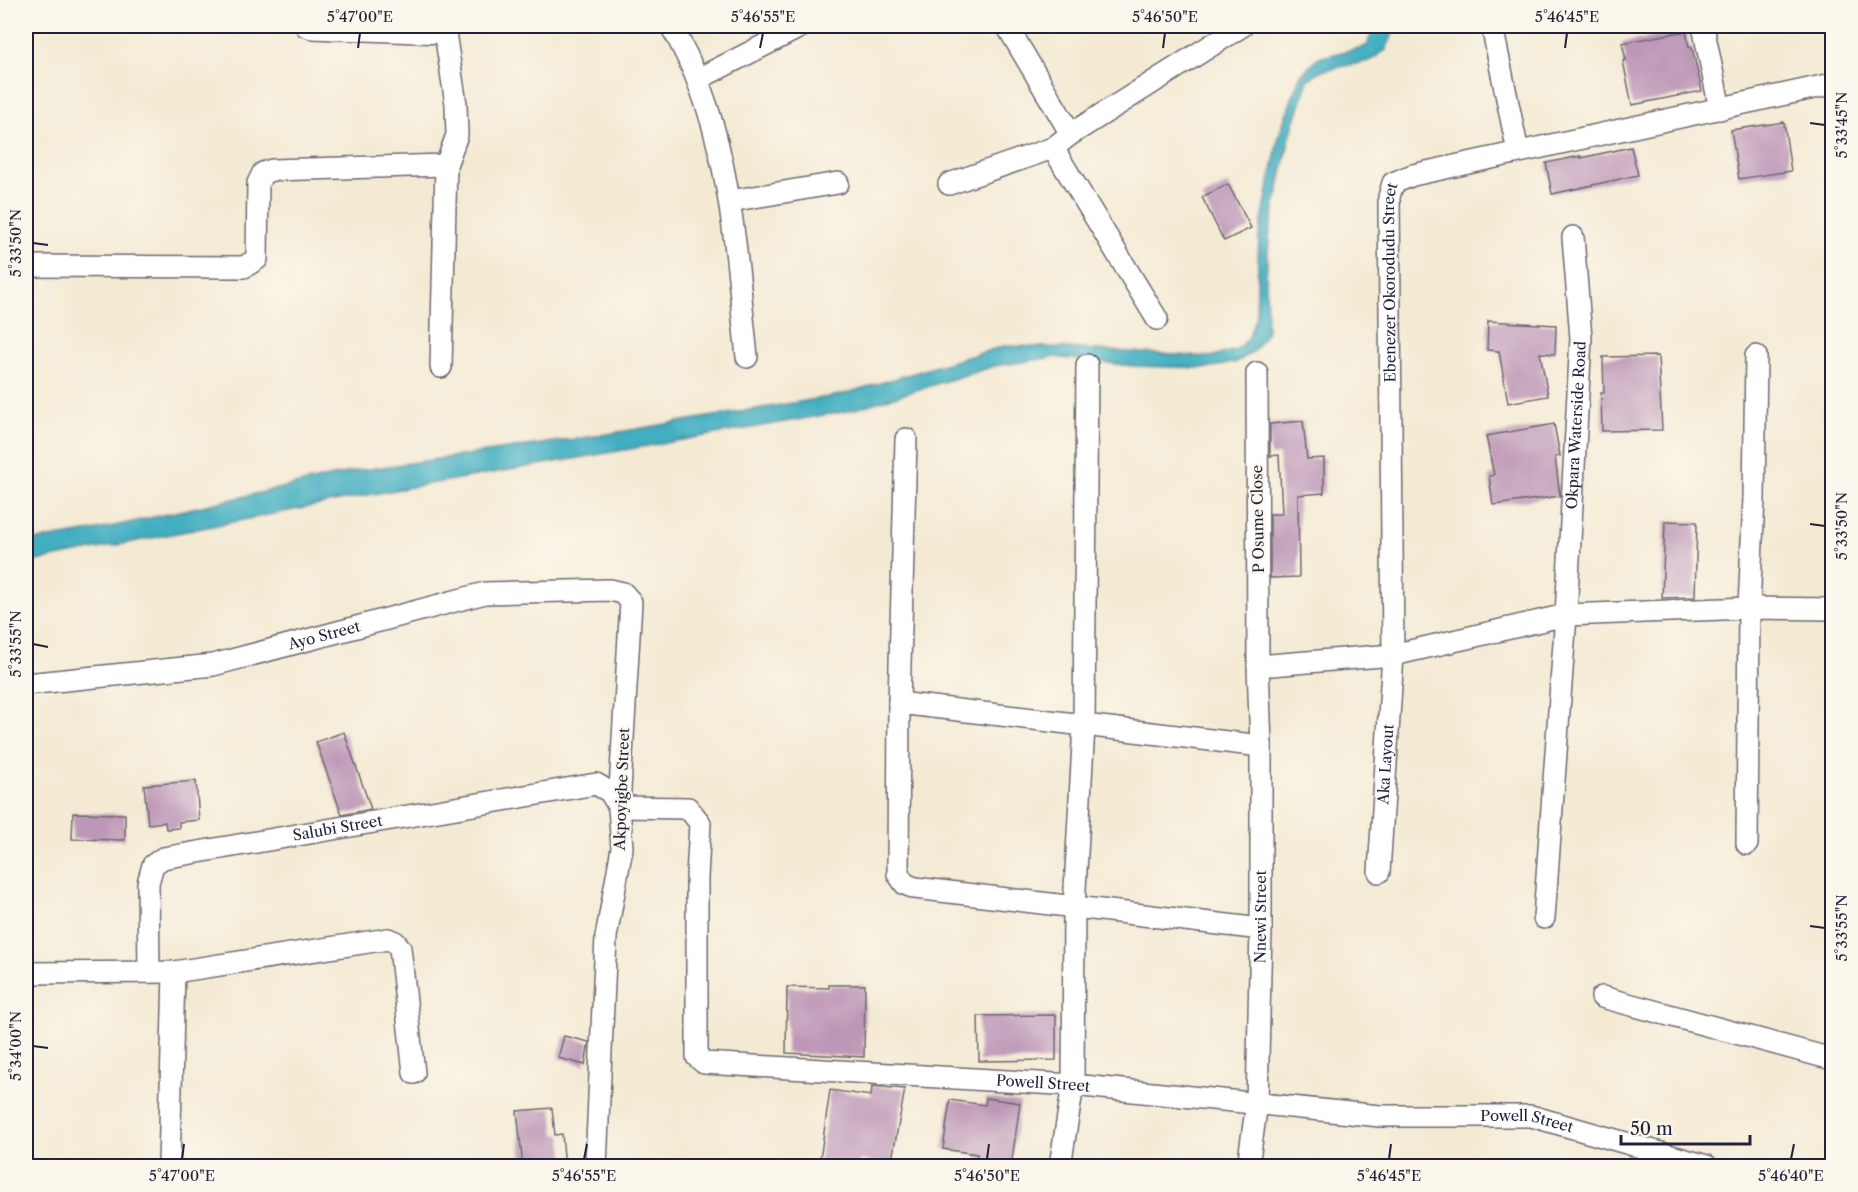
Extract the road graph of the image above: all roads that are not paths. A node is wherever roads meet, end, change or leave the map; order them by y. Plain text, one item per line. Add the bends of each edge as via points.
1 (306, 26) edge
2 (671, 26) edge
3 (802, 26) edge
4 (1007, 26) edge
5 (1242, 26) edge
6 (1492, 26) edge
7 (1703, 26) edge
8 (445, 29) edge
9 (698, 79) junction
10 (1833, 84) edge
11 (1720, 109) junction
12 (1071, 134) junction
13 (1053, 148) junction
14 (1518, 152) junction
15 (446, 165) junction
16 (838, 183) dead end
17 (949, 184) dead end
18 (730, 201) junction
19 (1573, 237) dead end
20 (26, 266) edge
21 (1157, 319) dead end
22 (1756, 356) dead end
23 (747, 357) dead end
24 (1088, 365) dead end
25 (441, 368) dead end
26 (1257, 373) dead end
27 (906, 438) dead end
28 (622, 593) joint
29 (1749, 608) junction
30 (1833, 609) edge
31 (1566, 615) junction
32 (1393, 655) junction
33 (1258, 666) junction
34 (26, 684) edge
35 (899, 703) junction
36 (1084, 726) junction
37 (1261, 746) junction
38 (619, 807) junction
39 (1748, 844) dead end
40 (1379, 872) dead end
41 (1074, 907) junction
42 (1544, 918) dead end
43 (1261, 929) junction
44 (149, 972) junction
45 (174, 972) junction
46 (26, 973) edge
47 (1602, 997) dead end
48 (1833, 1059) edge
49 (414, 1073) dead end
50 (1073, 1085) junction
51 (1257, 1103) junction
52 (169, 1167) edge
53 (596, 1167) edge
54 (1060, 1167) edge
55 (1248, 1167) edge
56 (1707, 1167) edge

1 - 8 street
2 - 9 street
3 - 9 street
4 - 12 street
5 - 12 street
6 - 14 street
7 - 11 street
8 - 15 street via 457,135
9 - 18 street
10 - 11 street, Ebenezer Okorodudu Street
11 - 14 street, Ebenezer Okorodudu Street
12 - 13 street
13 - 17 street
13 - 21 street
14 - 32 street, Ebenezer Okorodudu Street via 1413,175 1393,183 1389,197
15 - 20 street via 262,173 258,183 257,259 244,267
15 - 25 street
16 - 18 street
18 - 23 street
19 - 31 street, Okpara Waterside Road via 1581,338
22 - 29 street
24 - 36 street
26 - 33 street, P Osume Close
27 - 35 street
28 - 34 street, Ayo Street via 485,593 213,665
28 - 38 street, Akpoyigbe Street via 631,602
29 - 30 street
29 - 31 street
29 - 39 street
31 - 32 street
31 - 42 street, Okpara Waterside Road
32 - 33 street
32 - 40 street, Aka Layout
33 - 37 street, Nnewi Street
35 - 36 street
35 - 41 street via 898,874 905,884
36 - 37 street
36 - 41 street
37 - 43 street, Nnewi Street
38 - 44 street, Salubi Street via 610,792 596,784 164,858 153,865 148,883
38 - 50 street, Powell Street via 688,808 700,823 697,1057 704,1063
38 - 53 street, Akpoyigbe Street via 621,848 606,937
41 - 43 street
41 - 50 street
43 - 51 street, Nnewi Street
44 - 45 street
44 - 46 street
45 - 49 street via 388,939 400,948
45 - 52 street
47 - 48 street
50 - 51 street, Powell Street
50 - 54 street
51 - 55 street, Nnewi Street
51 - 56 street, Powell Street via 1380,1116 1531,1116

